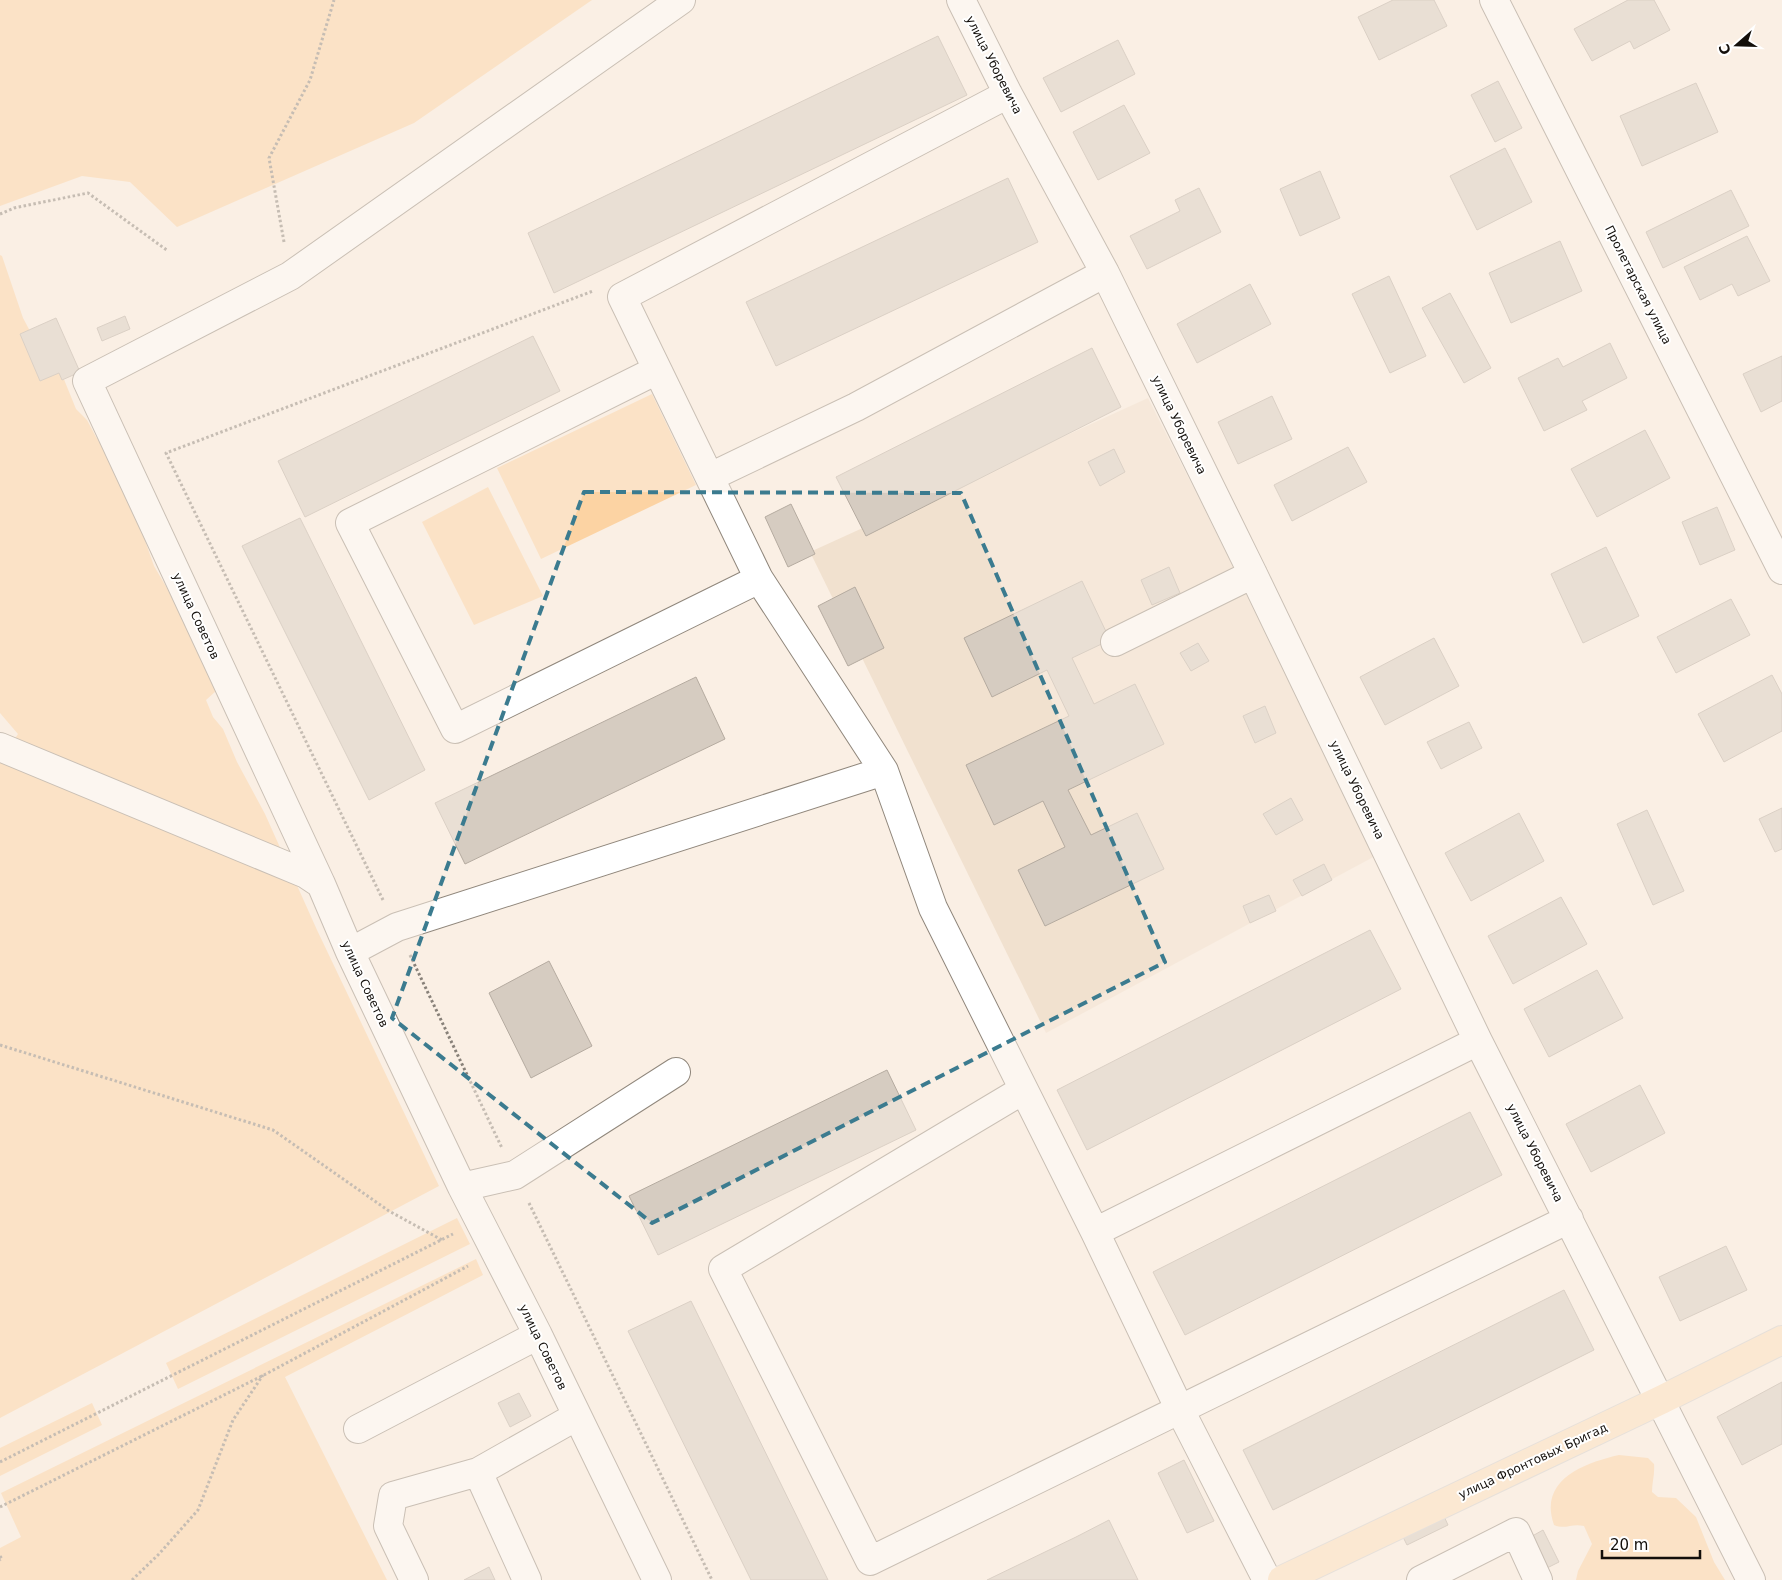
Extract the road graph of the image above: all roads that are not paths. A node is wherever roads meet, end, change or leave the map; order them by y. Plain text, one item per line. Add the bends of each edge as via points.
1 (681, 0) edge
2 (961, 0) edge
3 (1494, 0) edge
4 (1008, 94) junction
5 (1105, 273) junction
6 (657, 370) junction
7 (710, 476) junction
8 (1782, 570) edge
9 (1252, 574) junction
10 (759, 579) junction
11 (1115, 642) dead end
12 (0, 747) edge
13 (884, 771) junction
14 (321, 884) junction
15 (350, 952) junction
16 (1478, 1041) junction
17 (676, 1072) dead end
18 (1023, 1090) junction
19 (462, 1186) junction
20 (1569, 1219) junction
21 (1095, 1232) junction
22 (538, 1335) junction
23 (1782, 1340) edge
24 (1661, 1400) junction
25 (1180, 1410) junction
26 (577, 1416) junction
27 (358, 1429) dead end
28 (478, 1472) junction
29 (414, 1580) edge
30 (527, 1580) edge
31 (657, 1580) edge
32 (1267, 1580) edge
33 (1282, 1580) edge
34 (1421, 1580) edge
35 (1538, 1580) edge
36 (1751, 1580) edge

1 - 14 street, улица Советов via 290,276 87,381
2 - 4 street, улица Уборевича
3 - 8 street, Пролетарская улица
4 - 5 street, улица Уборевича
4 - 6 street via 622,297
5 - 7 street via 856,407
5 - 9 street, улица Уборевича
6 - 7 street
6 - 10 street via 350,523 455,729
7 - 10 street
9 - 11 street
9 - 16 street, улица Уборевича
10 - 13 street
12 - 14 street via 306,874
13 - 15 street via 396,927
13 - 18 street via 933,908
14 - 15 street, улица Советов
15 - 19 street, улица Советов
16 - 20 street, улица Уборевича
16 - 21 street
17 - 19 street via 515,1175
18 - 21 street
18 - 25 street via 723,1268 870,1561
19 - 22 street, улица Советов
20 - 24 street, улица Уборевича
20 - 25 street
21 - 25 street
22 - 26 street, улица Советов
22 - 27 street
23 - 24 main road, улица Фронтовых Бригад
24 - 33 main road, улица Фронтовых Бригад
24 - 36 street, улица Уборевича
25 - 32 street
26 - 28 street
26 - 31 street, улица Советов
28 - 29 street via 393,1496 388,1526
28 - 30 street
34 - 35 street via 1516,1532

